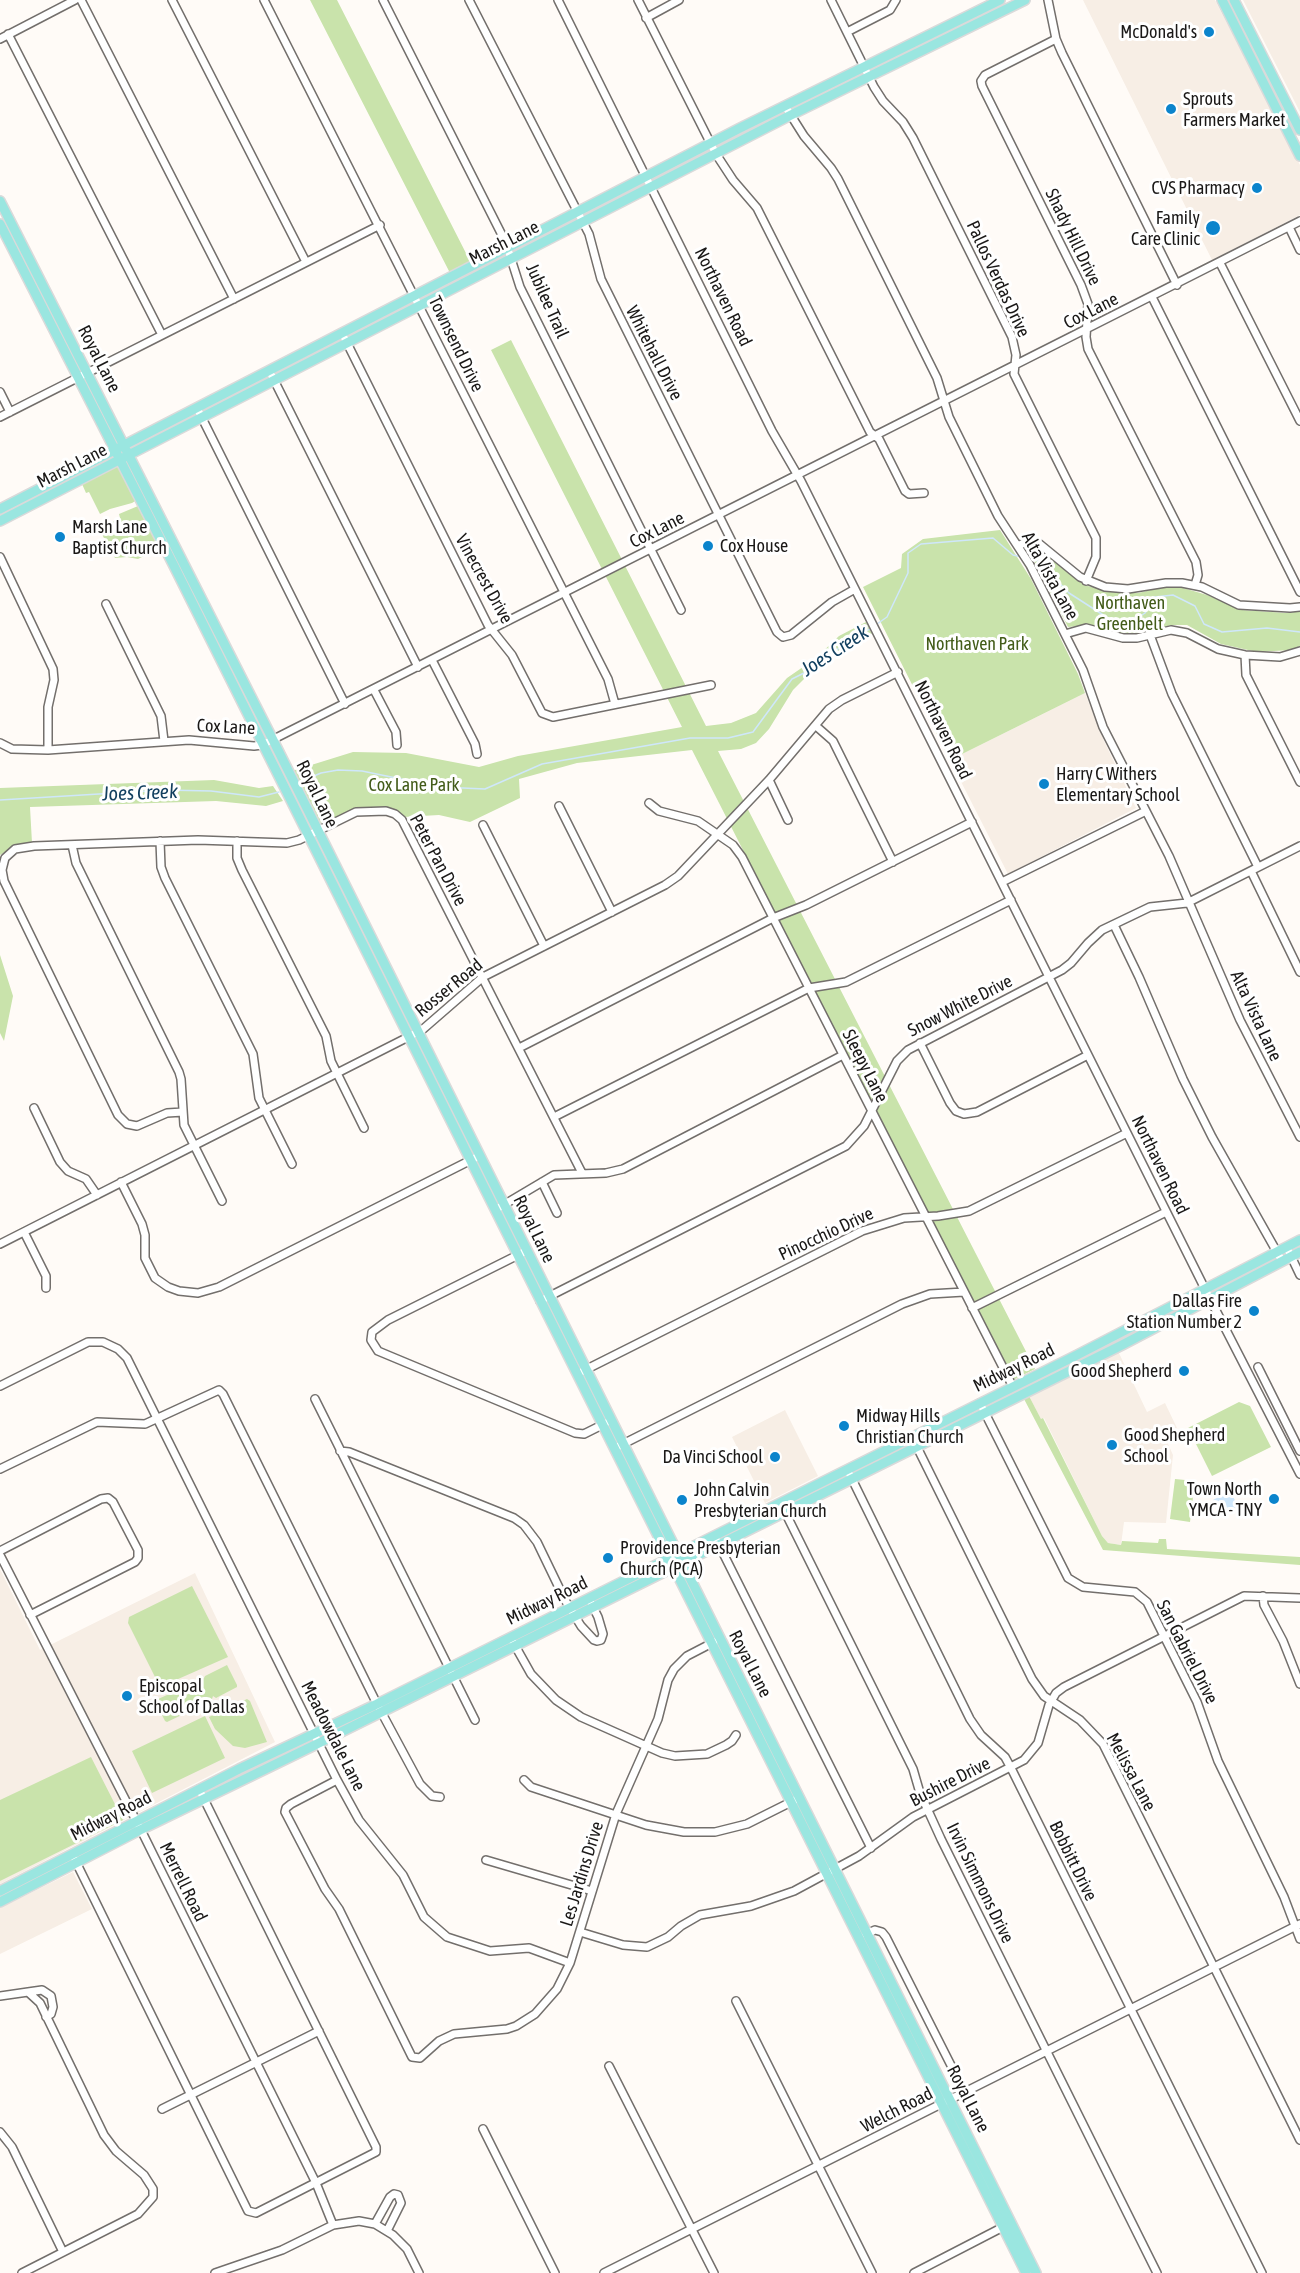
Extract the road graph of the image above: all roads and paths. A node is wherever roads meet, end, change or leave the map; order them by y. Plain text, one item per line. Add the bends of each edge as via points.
1 (75, 0) edge
2 (81, 0) edge
3 (172, 0) edge
4 (264, 0) edge
5 (383, 0) edge
6 (470, 0) edge
7 (558, 0) edge
8 (638, 0) edge
9 (679, 0) edge
10 (831, 0) edge
11 (896, 0) edge
12 (1000, 0) edge
13 (1025, 0) edge
14 (1048, 0) edge
15 (1234, 0) edge
16 (1224, 1) edge
17 (646, 18) junction
18 (847, 32) junction
19 (8, 34) junction
20 (0, 39) edge
21 (1056, 39) junction
22 (864, 67) junction
23 (868, 76) junction
24 (785, 105) junction
25 (791, 115) junction
26 (1294, 118) junction
27 (1284, 123) junction
28 (1300, 130) edge
29 (711, 143) junction
30 (716, 154) junction
31 (1300, 156) edge
32 (647, 176) junction
33 (652, 186) junction
34 (0, 201) edge
35 (578, 212) junction
36 (1300, 221) edge
37 (582, 222) junction
38 (0, 224) edge
39 (380, 225) junction
40 (1288, 227) junction
41 (508, 247) junction
42 (1300, 250) edge
43 (512, 257) junction
44 (306, 262) junction
45 (1220, 263) junction
46 (1177, 285) junction
47 (415, 296) junction
48 (1152, 297) junction
49 (234, 298) junction
50 (419, 306) junction
51 (1087, 330) junction
52 (342, 334) junction
53 (162, 335) junction
54 (347, 343) junction
55 (1015, 366) junction
56 (270, 371) junction
57 (83, 375) junction
58 (274, 381) junction
59 (0, 392) edge
60 (944, 402) junction
61 (198, 408) junction
62 (10, 412) junction
63 (0, 417) edge
64 (203, 418) junction
65 (1300, 421) edge
66 (875, 437) junction
67 (124, 445) junction
68 (115, 450) junction
69 (130, 455) junction
70 (120, 460) junction
71 (798, 475) junction
72 (924, 494) dead end
73 (24, 496) junction
74 (30, 506) junction
75 (0, 509) edge
76 (718, 516) junction
77 (0, 522) edge
78 (1019, 548) junction
79 (652, 550) junction
80 (0, 557) edge
81 (177, 562) junction
82 (1086, 581) junction
83 (1195, 585) junction
84 (855, 589) junction
85 (1300, 592) edge
86 (565, 594) junction
87 (106, 604) dead end
88 (1300, 606) edge
89 (681, 610) dead end
90 (492, 631) junction
91 (1065, 634) junction
92 (1150, 635) junction
93 (1300, 651) edge
94 (1245, 656) junction
95 (432, 660) junction
96 (418, 667) junction
97 (898, 672) junction
98 (232, 674) junction
99 (711, 685) dead end
100 (374, 690) junction
101 (345, 704) junction
102 (615, 704) junction
103 (816, 726) junction
104 (165, 741) junction
105 (273, 741) junction
106 (0, 743) edge
107 (262, 745) junction
108 (397, 745) dead end
109 (48, 750) junction
110 (477, 754) dead end
111 (768, 780) junction
112 (1300, 782) edge
113 (649, 803) dead end
114 (559, 806) dead end
115 (1146, 811) junction
116 (788, 820) dead end
117 (972, 822) junction
118 (483, 825) dead end
119 (313, 834) junction
120 (718, 834) junction
121 (160, 841) junction
122 (237, 841) junction
123 (72, 845) junction
124 (1300, 846) edge
125 (893, 862) junction
126 (1255, 869) junction
127 (1002, 882) junction
128 (1011, 900) junction
129 (1188, 903) junction
130 (612, 912) junction
131 (773, 918) junction
132 (1114, 925) junction
133 (544, 946) junction
134 (1300, 972) edge
135 (483, 977) junction
136 (1049, 977) junction
137 (809, 988) junction
138 (413, 1035) junction
139 (920, 1043) junction
140 (519, 1048) junction
141 (843, 1055) junction
142 (1088, 1055) junction
143 (337, 1074) junction
144 (34, 1108) dead end
145 (265, 1110) junction
146 (183, 1112) junction
147 (872, 1112) junction
148 (554, 1117) junction
149 (364, 1128) dead end
150 (1127, 1133) junction
151 (1300, 1137) edge
152 (193, 1146) junction
153 (475, 1158) junction
154 (292, 1164) dead end
155 (582, 1173) junction
156 (122, 1182) junction
157 (542, 1182) junction
158 (97, 1195) junction
159 (222, 1201) dead end
160 (504, 1205) junction
161 (495, 1210) junction
162 (1166, 1212) junction
163 (557, 1213) dead end
164 (926, 1216) junction
165 (24, 1232) junction
166 (1300, 1240) edge
167 (0, 1244) edge
168 (1282, 1250) junction
169 (522, 1253) junction
170 (1291, 1257) edge
171 (1300, 1275) edge
172 (46, 1288) dead end
173 (1205, 1289) junction
174 (964, 1292) junction
175 (545, 1298) junction
176 (1209, 1299) junction
177 (972, 1308) junction
178 (1258, 1367) dead end
179 (582, 1371) junction
180 (0, 1386) edge
181 (1013, 1387) junction
182 (1270, 1391) junction
183 (1259, 1396) junction
184 (315, 1399) dead end
185 (982, 1408) junction
186 (156, 1418) junction
187 (606, 1422) junction
188 (914, 1441) junction
189 (618, 1446) junction
190 (1300, 1450) edge
191 (340, 1451) junction
192 (0, 1469) edge
193 (1299, 1472) edge
194 (850, 1474) junction
195 (783, 1508) junction
196 (717, 1541) junction
197 (0, 1553) edge
198 (676, 1561) junction
199 (1263, 1596) junction
200 (1300, 1598) edge
201 (591, 1603) junction
202 (573, 1612) junction
203 (30, 1615) junction
204 (1164, 1636) junction
205 (715, 1641) junction
206 (513, 1642) junction
207 (451, 1673) junction
208 (1300, 1684) edge
209 (1051, 1701) junction
210 (380, 1708) junction
211 (475, 1720) dead end
212 (315, 1734) junction
213 (736, 1734) dead end
214 (319, 1743) junction
215 (645, 1746) junction
216 (1011, 1768) junction
217 (338, 1780) junction
218 (524, 1780) dead end
219 (201, 1794) junction
220 (440, 1797) dead end
221 (794, 1800) junction
222 (928, 1809) junction
223 (616, 1814) junction
224 (138, 1826) junction
225 (871, 1848) junction
226 (75, 1859) junction
227 (486, 1860) dead end
228 (830, 1871) junction
229 (19, 1887) junction
230 (0, 1891) edge
231 (592, 1891) junction
232 (0, 1902) edge
233 (1297, 1925) edge
234 (580, 1932) junction
235 (862, 1936) junction
236 (1300, 1939) edge
237 (570, 1963) junction
238 (1213, 1968) junction
239 (28, 1992) junction
240 (0, 1996) edge
241 (736, 2001) dead end
242 (1130, 2010) junction
243 (46, 2017) junction
244 (319, 2031) junction
245 (1046, 2052) junction
246 (255, 2062) junction
247 (609, 2066) dead end
248 (965, 2093) junction
249 (191, 2094) junction
250 (950, 2100) junction
251 (941, 2105) junction
252 (162, 2109) dead end
253 (483, 2129) dead end
254 (0, 2132) edge
255 (1300, 2140) edge
256 (818, 2166) junction
257 (316, 2182) junction
258 (375, 2224) junction
259 (333, 2225) junction
260 (1007, 2226) junction
261 (692, 2229) junction
262 (387, 2230) junction
263 (63, 2252) junction
264 (22, 2273) edge
265 (215, 2273) edge
266 (419, 2273) edge
267 (555, 2273) edge
268 (604, 2273) edge
269 (714, 2273) edge
270 (872, 2273) edge
271 (914, 2273) edge
272 (1026, 2273) edge
273 (1036, 2273) edge
274 (1157, 2273) edge
275 (1262, 2273) edge

1 - 19 street
2 - 49 street
3 - 44 street
4 - 39 street, Townsend Drive
5 - 41 street, Jubilee Trail
6 - 35 street, Whitehall Drive
7 - 32 street, Northaven Road
8 - 17 street
9 - 17 street
10 - 18 street, Pallos Verdas Drive
11 - 18 street via 890,10
12 - 22 main road, Marsh Lane
13 - 23 main road, Marsh Lane
14 - 21 street
15 - 26 main road
16 - 27 main road
17 - 29 street
18 - 22 street, Pallos Verdas Drive
19 - 20 street
19 - 53 street
21 - 46 street
21 - 51 street, Shady Hill Drive via 985,75 981,81 1086,295
22 - 23 street, Pallos Verdas Drive
22 - 24 main road, Marsh Lane
23 - 25 main road, Marsh Lane
23 - 55 street, Pallos Verdas Drive via 913,138 1012,337
24 - 25 street, Alta Vista Lane
24 - 29 main road, Marsh Lane
25 - 30 main road, Marsh Lane
25 - 60 street, Alta Vista Lane via 838,179 937,378
26 - 27 main road
26 - 28 main road
27 - 31 main road
29 - 30 street
29 - 32 main road, Marsh Lane
30 - 33 main road, Marsh Lane
30 - 66 street via 757,208
32 - 33 street, Northaven Road
32 - 35 main road, Marsh Lane
33 - 37 main road, Marsh Lane
33 - 71 street, Northaven Road via 772,431
34 - 57 main road, Royal Lane
35 - 37 street, Whitehall Drive
35 - 41 main road, Marsh Lane
36 - 40 street, Cox Lane
37 - 43 main road, Marsh Lane
37 - 76 street, Whitehall Drive via 601,279
38 - 57 main road, Royal Lane
39 - 44 street
39 - 47 street, Townsend Drive
40 - 42 street
40 - 45 street, Cox Lane
41 - 43 street, Jubilee Trail
41 - 47 main road, Marsh Lane
43 - 50 main road, Marsh Lane
43 - 79 street, Jubilee Trail via 520,287
44 - 49 street
45 - 46 street, Cox Lane
45 - 65 street
46 - 48 street, Cox Lane
47 - 50 street, Townsend Drive
47 - 52 main road, Marsh Lane
48 - 51 street, Cox Lane
48 - 85 street
49 - 53 street
50 - 54 main road, Marsh Lane
50 - 86 street, Townsend Drive
51 - 55 street, Cox Lane
51 - 83 street, Shady Hill Drive via 1088,349 1196,562
52 - 54 street, Vinecrest Drive
52 - 56 main road, Marsh Lane
53 - 57 street
54 - 58 main road, Marsh Lane
54 - 90 street, Vinecrest Drive
55 - 60 street, Cox Lane
55 - 82 street, Pallos Verdas Drive via 1014,374 1094,533 1097,553
56 - 58 street
56 - 61 main road, Marsh Lane
57 - 62 street
57 - 67 main road, Royal Lane
57 - 68 main road, Royal Lane
58 - 64 main road, Marsh Lane
58 - 96 street
59 - 62 street
60 - 66 street, Cox Lane
60 - 78 street, Alta Vista Lane via 998,516
61 - 64 street
61 - 67 main road, Marsh Lane
62 - 63 street
64 - 69 main road, Marsh Lane
64 - 101 street
66 - 71 street, Cox Lane
66 - 72 street via 905,491
67 - 68 main road, Marsh Lane
67 - 69 main road, Royal Lane
68 - 70 main road, Royal Lane
68 - 73 main road, Marsh Lane
69 - 70 main road, Marsh Lane
69 - 81 main road, Royal Lane
70 - 74 main road, Marsh Lane
70 - 81 main road, Royal Lane
71 - 76 street, Cox Lane
71 - 84 street, Northaven Road
73 - 74 main road
73 - 75 main road, Marsh Lane
74 - 77 main road, Marsh Lane
76 - 79 street, Cox Lane
76 - 84 street, Whitehall Drive via 780,635 791,635
78 - 82 street via 1030,540 1036,541
78 - 91 street, Alta Vista Lane
79 - 86 street, Cox Lane
79 - 89 street, Jubilee Trail
80 - 109 street via 53,669
81 - 98 main road, Royal Lane
82 - 83 street via 1122,589 1166,583
83 - 88 street via 1239,605
84 - 97 street, Northaven Road
86 - 90 street, Cox Lane
86 - 102 street, Townsend Drive via 608,679
87 - 104 street via 161,716
90 - 95 street, Cox Lane
90 - 102 street, Vinecrest Drive via 512,655 542,713 553,717
91 - 92 street via 1086,628 1123,638
91 - 115 street, Alta Vista Lane via 1083,670 1103,727
92 - 94 street via 1179,631 1218,649
92 - 126 street via 1172,694
93 - 94 street via 1280,657
94 - 112 street via 1246,675
95 - 96 street, Cox Lane
95 - 110 street
96 - 100 street, Cox Lane
97 - 103 street, Rosser Road via 835,704
97 - 117 street, Northaven Road
98 - 105 main road, Royal Lane
98 - 107 main road, Royal Lane
99 - 102 street, Vinecrest Drive
100 - 101 street, Cox Lane
100 - 108 street via 396,732
101 - 105 street, Cox Lane
103 - 111 street, Rosser Road
103 - 125 street via 833,741
104 - 107 street, Cox Lane
104 - 109 street, Cox Lane
105 - 107 street, Cox Lane
105 - 119 main road, Royal Lane
106 - 109 street, Cox Lane via 12,749
107 - 119 main road, Royal Lane
111 - 116 street
111 - 120 street, Rosser Road
113 - 120 street, Sleepy Lane via 659,811 698,821
114 - 130 street
115 - 127 street
115 - 129 street, Alta Vista Lane
117 - 125 street
117 - 127 street, Northaven Road
118 - 133 street
119 - 122 street, Peter Pan Drive via 287,843
119 - 135 street, Peter Pan Drive via 356,812 386,811 399,816
119 - 138 main road, Royal Lane
120 - 130 street, Rosser Road via 678,876
120 - 131 street, Sleepy Lane via 736,848
121 - 122 street, Peter Pan Drive
121 - 123 street, Peter Pan Drive
121 - 145 street via 165,878 253,1054 257,1091
122 - 143 street via 242,870 326,1036
123 - 146 street via 76,863 179,1071
123 - 146 street, Peter Pan Drive via 15,849 3,863 4,880 122,1120 137,1126 167,1113
124 - 126 street, Snow White Drive
125 - 131 street
126 - 129 street, Snow White Drive
126 - 134 street
127 - 128 street, Northaven Road
128 - 136 street, Northaven Road
128 - 137 street via 842,984
129 - 132 street, Snow White Drive via 1150,907
129 - 151 street, Alta Vista Lane via 1240,1020
130 - 133 street, Rosser Road
131 - 137 street, Sleepy Lane
131 - 140 street
132 - 136 street, Snow White Drive via 1096,934 1071,963
132 - 168 street via 1212,1137
133 - 135 street, Rosser Road
135 - 138 street, Rosser Road
135 - 140 street, Peter Pan Drive
136 - 139 street, Snow White Drive
136 - 142 street, Northaven Road
137 - 141 street, Sleepy Lane
137 - 148 street
138 - 143 street, Rosser Road
138 - 153 main road, Royal Lane
139 - 142 street via 950,1103 964,1114 977,1112
139 - 147 street, Snow White Drive via 897,1061
140 - 148 street, Peter Pan Drive
141 - 147 street, Sleepy Lane
141 - 155 street via 623,1169
142 - 150 street, Northaven Road
143 - 145 street, Rosser Road
143 - 149 street
144 - 158 street via 60,1162 68,1171 86,1179
145 - 152 street, Rosser Road
145 - 154 street
146 - 152 street
147 - 164 street, Sleepy Lane
147 - 175 street, Snow White Drive via 856,1137 835,1153
148 - 155 street, Peter Pan Drive
150 - 162 street, Northaven Road
150 - 164 street, Pinocchio Drive via 969,1211
152 - 156 street, Rosser Road
152 - 159 street
153 - 156 street via 219,1287 198,1293 179,1291 155,1278 145,1258 142,1224
153 - 160 main road, Royal Lane
153 - 161 main road, Royal Lane
155 - 157 street via 562,1173
156 - 158 street, Rosser Road
157 - 160 street
157 - 163 street
158 - 165 street, Rosser Road
160 - 161 street
160 - 169 main road, Royal Lane
161 - 169 main road, Royal Lane
162 - 173 street, Northaven Road
162 - 177 street
164 - 174 street, Sleepy Lane
164 - 179 street, Pinocchio Drive via 862,1231
165 - 167 street, Rosser Road
165 - 172 street via 46,1276
166 - 168 main road, Midway Road
168 - 170 street
168 - 173 main road, Midway Road
169 - 175 main road, Royal Lane
169 - 187 street via 388,1320 372,1332 371,1340 378,1350 575,1433 584,1434
170 - 171 street
170 - 176 main road, Midway Road
173 - 176 street, Northaven Road
173 - 181 main road, Midway Road
174 - 177 street, Sleepy Lane
174 - 189 street via 930,1294 902,1304
175 - 179 main road, Royal Lane
176 - 183 street, Northaven Road
176 - 185 main road, Midway Road
177 - 181 street, Sleepy Lane
178 - 182 street
179 - 187 main road, Royal Lane
180 - 186 street, Meadowdale Lane via 88,1342 103,1342 127,1358
181 - 185 main road, Midway Road
182 - 183 street
182 - 190 street
183 - 193 street, Northaven Road
184 - 191 street
185 - 188 main road, Midway Road
185 - 204 street, San Gabriel Drive via 1068,1578 1083,1587 1135,1592 1147,1602
186 - 192 street via 136,1425 97,1422
186 - 210 street via 213,1391 223,1394
186 - 212 street, Meadowdale Lane
187 - 189 main road, Royal Lane
188 - 194 main road, Midway Road
188 - 209 street, Melissa Lane via 1032,1679
189 - 198 main road, Royal Lane
191 - 202 street via 519,1521 532,1534
191 - 207 street
194 - 195 main road, Midway Road
194 - 216 street, Bobbitt Drive via 970,1719
195 - 196 main road, Midway Road
195 - 222 street, Irvin Simmons Drive via 913,1769
196 - 198 main road, Midway Road
196 - 225 street
197 - 203 street, Merrell Road
197 - 203 street via 108,1498 138,1550 135,1562
198 - 201 main road, Midway Road
198 - 205 main road, Royal Lane
199 - 200 street
199 - 204 street via 1244,1596
199 - 208 street
201 - 202 main road, Midway Road
201 - 202 street via 603,1634 601,1640 594,1640
202 - 206 main road, Midway Road
203 - 224 street, Merrell Road
204 - 209 street via 1064,1687
204 - 233 street, San Gabriel Drive via 1197,1702 1218,1761
205 - 215 street, Les Jardins Drive via 687,1656 674,1669
205 - 221 main road, Royal Lane
206 - 207 main road, Midway Road
206 - 215 street via 531,1674 556,1700 581,1717
207 - 210 main road, Midway Road
207 - 211 street
209 - 216 street, Bushire Drive via 1038,1743
209 - 238 street, Melissa Lane via 1080,1720 1103,1744
210 - 212 main road, Midway Road
210 - 214 main road, Midway Road
210 - 220 street via 420,1784 432,1796
212 - 214 street, Meadowdale Lane
212 - 219 main road, Midway Road
213 - 215 street via 726,1745 698,1756 675,1756
214 - 217 street, Meadowdale Lane
214 - 219 main road, Midway Road
215 - 223 street, Les Jardins Drive
216 - 222 street, Bushire Drive
216 - 242 street, Bobbitt Drive
217 - 237 street, Meadowdale Lane via 359,1820 403,1875 432,1926 447,1937 490,1951 529,1948
217 - 237 street, Les Jardins Drive via 291,1804 285,1812 344,1919 412,2057 420,2058 447,2036 507,2029 525,2022 557,1989
218 - 223 street via 531,1787
219 - 224 main road, Midway Road
219 - 244 street
221 - 223 street via 747,1824 715,1832 662,1829
221 - 228 main road, Royal Lane
222 - 225 street, Bushire Drive
222 - 245 street, Irvin Simmons Drive
223 - 231 street, Les Jardins Drive
224 - 226 main road, Midway Road
224 - 246 street, Merrell Road
225 - 228 street, Bushire Drive
226 - 229 main road, Midway Road
226 - 249 street
227 - 231 street
228 - 234 street, Bushire Drive via 769,1901 700,1916 647,1947 623,1945
228 - 235 main road, Royal Lane
229 - 230 main road, Midway Road
229 - 232 main road, Midway Road
231 - 234 street, Les Jardins Drive
233 - 236 street, San Gabriel Drive
233 - 238 street, Welch Road
234 - 237 street, Les Jardins Drive
235 - 248 street via 876,1930 886,1937
235 - 250 main road, Royal Lane
235 - 251 main road, Royal Lane
238 - 242 street, Welch Road
238 - 255 street, Melissa Lane
239 - 240 street
239 - 243 street via 40,2002
239 - 243 street via 42,1990 51,1996 53,2007
241 - 256 street
242 - 245 street, Welch Road
242 - 275 street, Bobbitt Drive
243 - 263 street via 104,2135 149,2181 153,2197 138,2214
244 - 246 street
244 - 257 street via 376,2152
245 - 248 street, Welch Road
245 - 274 street, Irvin Simmons Drive
246 - 249 street
246 - 257 street, Merrell Road
247 - 261 street
248 - 250 street, Welch Road
249 - 252 street
249 - 257 street via 249,2211 256,2213
250 - 251 street, Welch Road
250 - 260 main road, Royal Lane
251 - 256 street, Welch Road
251 - 260 main road, Royal Lane
253 - 267 street
254 - 263 street via 12,2147
256 - 261 street, Welch Road
256 - 270 street
257 - 259 street, Merrell Road
258 - 259 street via 359,2221
258 - 262 street
258 - 262 street via 390,2197 398,2195 401,2204
259 - 265 street via 282,2250
260 - 271 street
260 - 272 main road, Royal Lane
260 - 273 main road, Royal Lane
261 - 268 street, Welch Road
261 - 269 street
262 - 266 street via 407,2249
263 - 264 street

